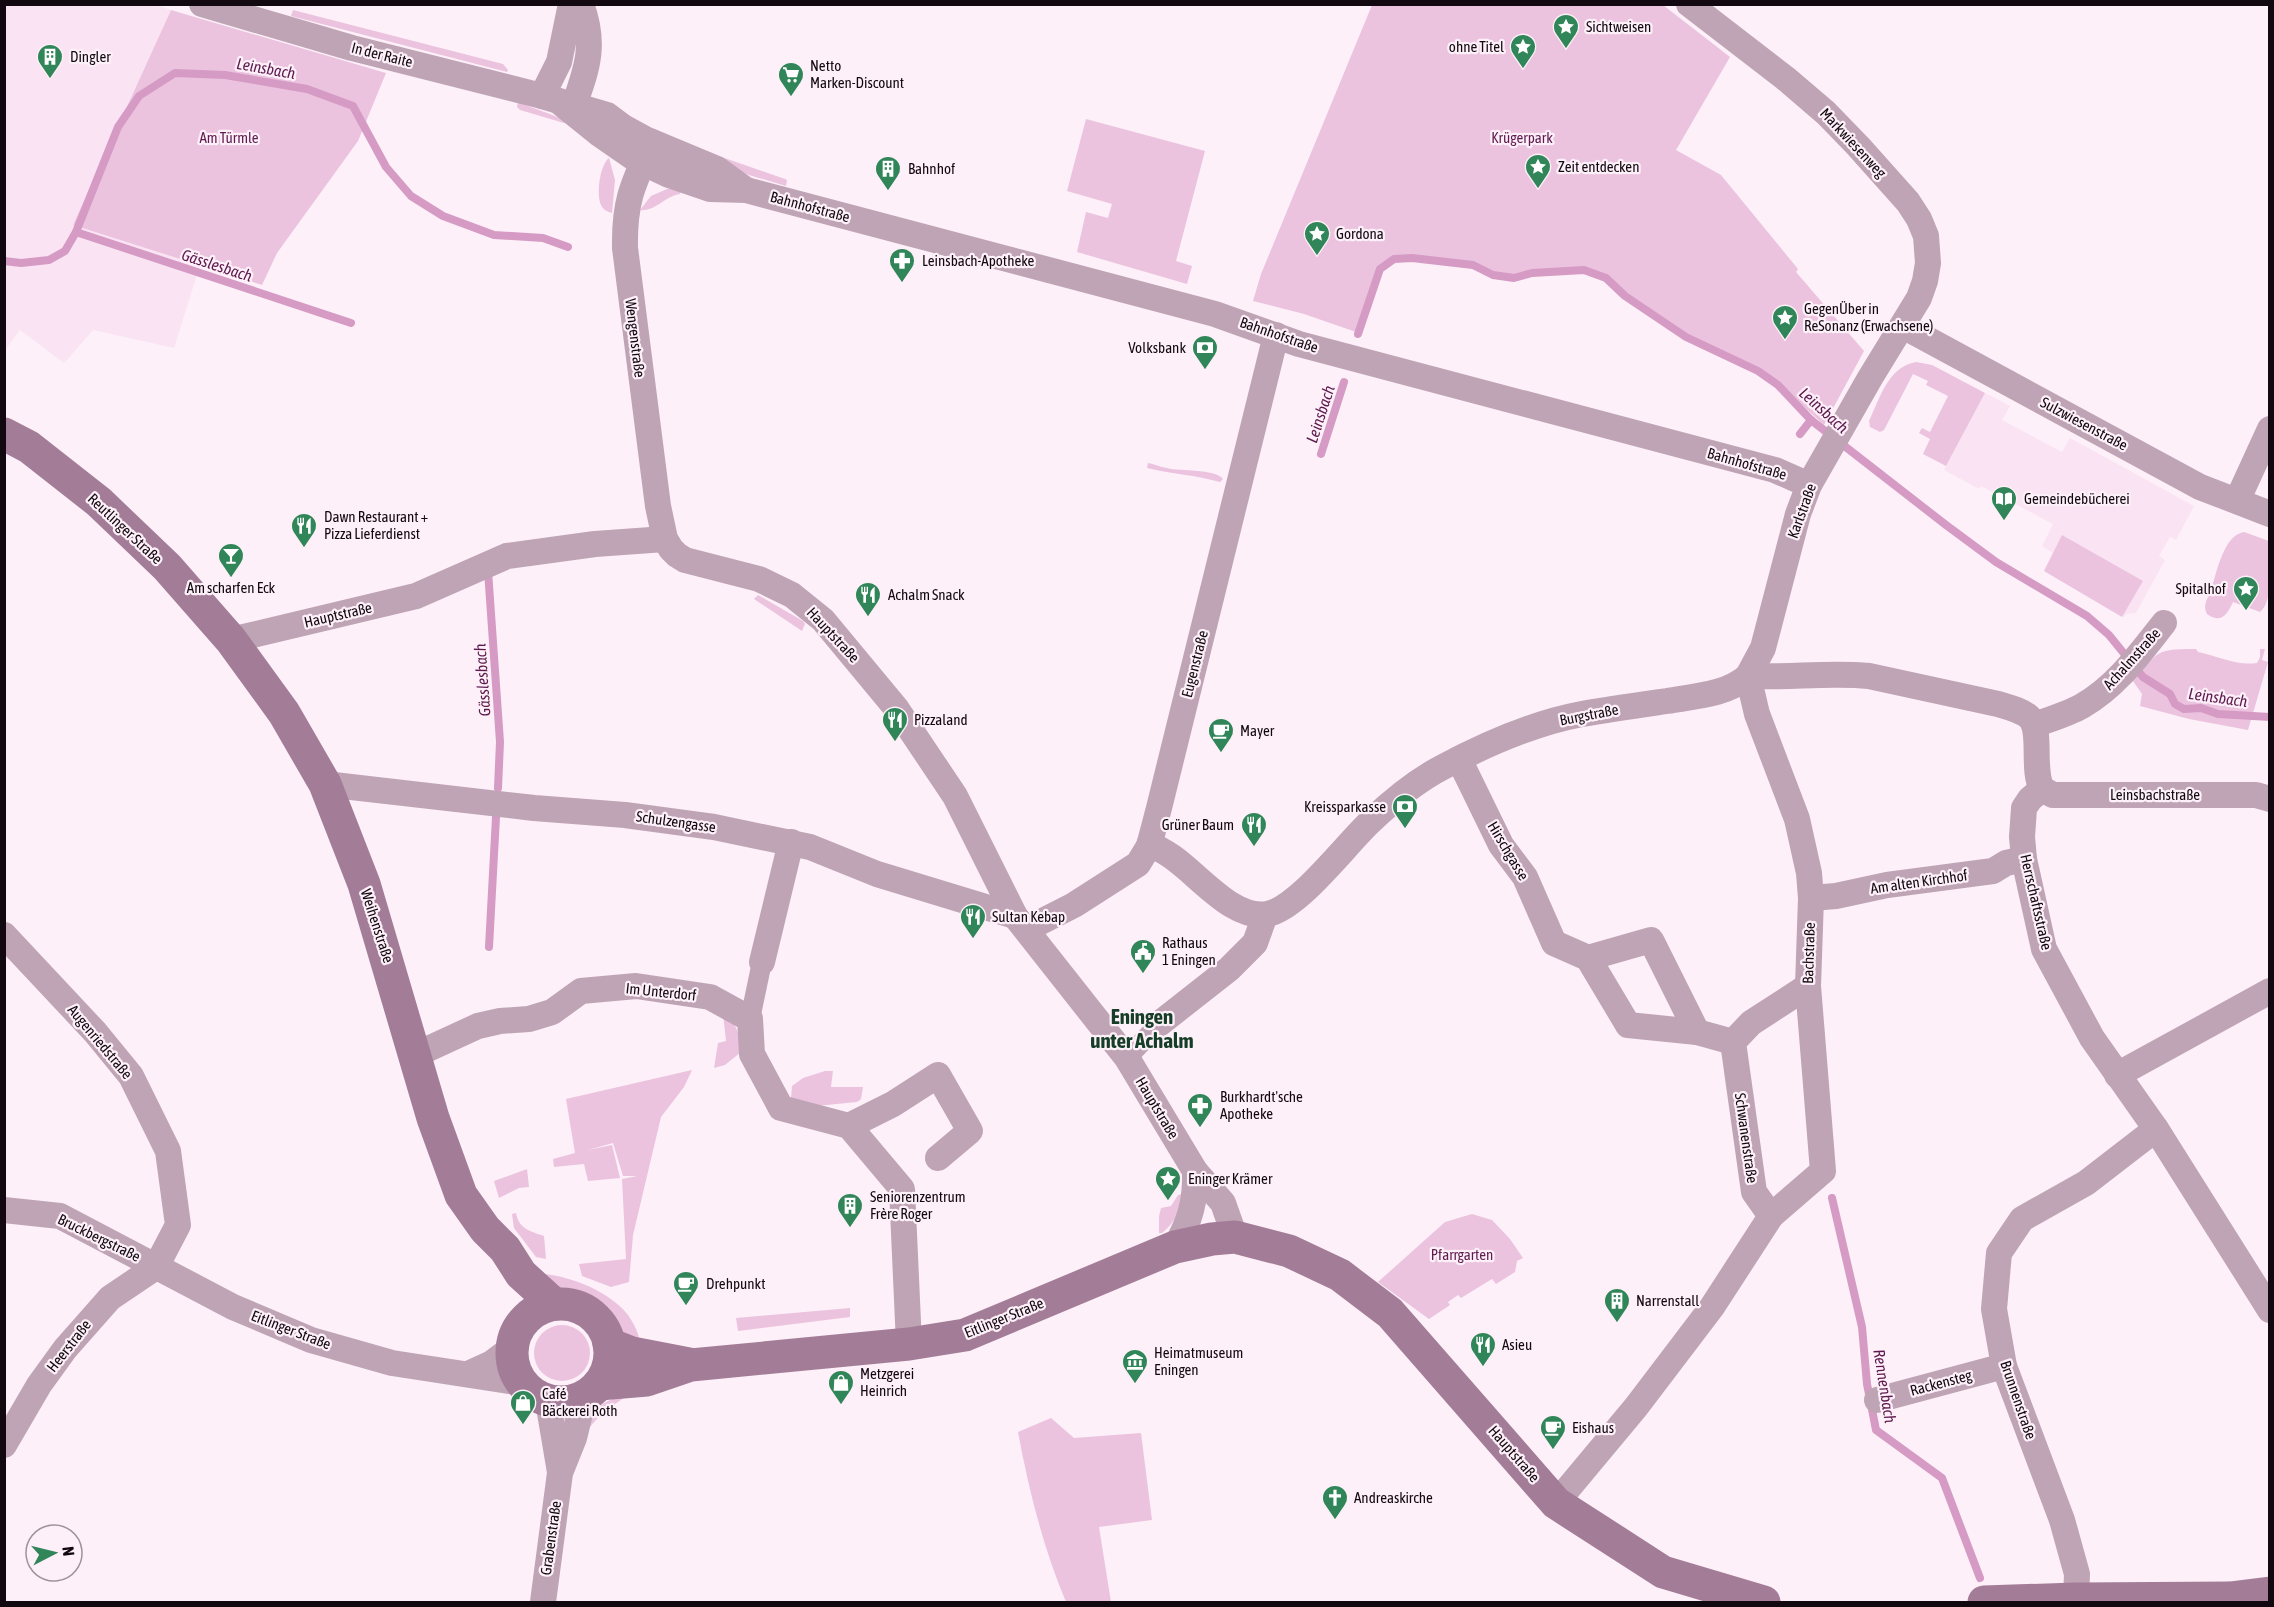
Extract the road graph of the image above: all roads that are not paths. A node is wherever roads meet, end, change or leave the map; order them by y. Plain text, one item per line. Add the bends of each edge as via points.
1 (202, 4) edge
2 (571, 4) edge
3 (581, 4) edge
4 (1689, 4) edge
5 (563, 104) junction
6 (647, 152) junction
7 (1902, 326) junction
8 (1276, 335) junction
9 (2270, 429) edge
10 (4, 434) edge
11 (1809, 485) junction
12 (2237, 501) junction
13 (2270, 514) edge
14 (665, 538) junction
15 (2164, 623) dead end
16 (231, 640) junction
17 (1749, 676) junction
18 (2034, 724) junction
19 (1459, 759) junction
20 (325, 784) junction
21 (2042, 789) junction
22 (2270, 798) edge
23 (791, 842) junction
24 (1149, 845) junction
25 (2024, 859) junction
26 (1811, 898) junction
27 (1265, 915) junction
28 (1021, 923) junction
29 (4, 935) edge
30 (1588, 958) junction
31 (762, 962) joint
32 (1808, 986) junction
33 (2270, 992) edge
34 (750, 1019) junction
35 (1159, 1024) joint
36 (1697, 1032) junction
37 (1733, 1042) junction
38 (415, 1055) junction
39 (1127, 1058) junction
40 (2117, 1075) junction
41 (849, 1126) junction
42 (2157, 1129) junction
43 (938, 1158) dead end
44 (1195, 1171) junction
45 (4, 1210) edge
46 (1771, 1216) junction
47 (485, 1229) junction
48 (1235, 1237) junction
49 (1175, 1247) junction
50 (156, 1267) junction
51 (554, 1304) junction
52 (2270, 1310) edge
53 (517, 1336) junction
54 (609, 1344) junction
55 (909, 1344) junction
56 (691, 1365) junction
57 (2004, 1366) junction
58 (470, 1373) junction
59 (522, 1383) junction
60 (591, 1391) junction
61 (1877, 1400) dead end
62 (548, 1401) junction
63 (4, 1445) edge
64 (560, 1473) junction
65 (1556, 1503) junction
66 (2270, 1593) edge
67 (2076, 1599) junction
68 (2231, 1600) edge
69 (543, 1602) edge
70 (1764, 1602) edge
71 (1984, 1602) edge

1 - 5 street, In der Raite
2 - 5 street via 559,62
3 - 5 street via 590,47 586,74
4 - 7 street, Markwiesenweg via 1826,113 1908,202 1926,236 1928,263 1919,298
5 - 6 street, Bahnhofstraße via 607,116
6 - 8 street, Bahnhofstraße via 669,176 710,189 746,190 1215,314
6 - 14 street, Wengenstraße via 627,202 624,248
7 - 11 street, Karlstraße
7 - 12 street, Sulzwiesenstraße via 2200,486
8 - 11 street, Bahnhofstraße via 1775,470
8 - 24 street, Eugenstraße
9 - 12 street
10 - 16 main road, Reutlinger Straße via 29,447 99,502 167,567
11 - 17 street, Karlstraße via 1764,648
12 - 13 street, Sulzwiesenstraße
14 - 16 street, Hauptstraße via 507,556 416,596
14 - 28 street, Hauptstraße via 670,549 685,560 759,579 792,595 823,620 896,708 955,796
15 - 18 street, Achalmstraße via 2106,690 2082,706
16 - 20 main road, Weihenstraße via 284,713
17 - 18 street via 1869,676 1998,704 2028,716
17 - 19 street, Burgstraße via 1711,694 1581,714 1533,727
17 - 26 street, Bachstraße via 1757,714 1802,835
18 - 21 street via 2037,779
19 - 27 street, Burgstraße via 1393,801 1298,897 1277,912
19 - 30 street, Hirschgasse via 1501,845 1525,877 1554,943
20 - 23 street, Schulzengasse via 672,820
20 - 38 main road, Weihenstraße via 364,884
21 - 22 street, Leinsbachstraße via 2053,795
21 - 25 street, Herrschaftsstraße via 2025,808
23 - 28 street, Schulzengasse
23 - 31 street
24 - 27 street via 1164,850 1214,893 1249,913
24 - 28 street, Eugenstraße via 1143,859 1129,871 1074,905
25 - 26 street, Am alten Kirchhof via 1993,871
25 - 40 street, Herrschaftsstraße via 2044,949 2092,1038
26 - 32 street, Bachstraße
27 - 35 street via 1255,943 1229,969
28 - 39 street, Hauptstraße
29 - 50 street, Augenriedstraße via 131,1076 168,1151 178,1225
30 - 36 street via 1628,1025
30 - 36 street via 1651,940
31 - 34 street
32 - 37 street via 1750,1023
32 - 46 street, Bachstraße via 1823,1171
33 - 40 street
34 - 38 street, Im Unterdorf via 710,997 636,986 581,991 552,1012 478,1026
34 - 41 street via 752,1054 781,1108
35 - 39 street
36 - 37 street
37 - 46 street, Schwanenstraße via 1754,1192
38 - 47 main road, Weihenstraße via 461,1195
39 - 44 street, Hauptstraße
40 - 42 street, Herrschaftsstraße
41 - 43 street via 938,1075 970,1131
41 - 55 street via 902,1189
42 - 52 street, Herrschaftsstraße
42 - 57 street, Brunnenstraße via 2086,1183 2022,1219 1999,1253 1994,1309
44 - 48 street, Hauptstraße via 1223,1203
44 - 49 street via 1192,1212
45 - 50 street, Bruckbergstraße via 60,1216
46 - 65 street via 1712,1307
47 - 51 main road, Weihenstraße via 505,1249 521,1274
47 - 53 main road, Weihenstraße via 518,1311
48 - 49 main road, Eitlinger Straße
48 - 65 main road, Hauptstraße via 1289,1251 1340,1275 1390,1313
49 - 55 main road, Eitlinger Straße via 965,1335
50 - 58 street, Eitlinger Straße via 233,1307 311,1340 392,1363
50 - 63 street, Heerstraße via 110,1298 87,1323 39,1385
51 - 53 main road via 540,1309
51 - 54 main road via 573,1305 586,1311 601,1325
53 - 58 street via 492,1363
53 - 59 main road via 514,1368
54 - 56 main road, Eitlinger Straße via 632,1353
54 - 60 main road via 608,1366
55 - 56 main road, Eitlinger Straße
56 - 60 main road, Eitlinger Straße via 647,1380
57 - 61 street, Rackensteg
57 - 67 street, Brunnenstraße via 2062,1520 2077,1574
58 - 59 street, Eitlinger Straße
59 - 62 main road
60 - 62 main road via 562,1402
60 - 64 street, Grabenstraße
62 - 64 street, Grabenstraße
64 - 69 street, Grabenstraße
65 - 70 main road, Hauptstraße via 1663,1572
66 - 68 main road
67 - 68 main road
67 - 71 main road

